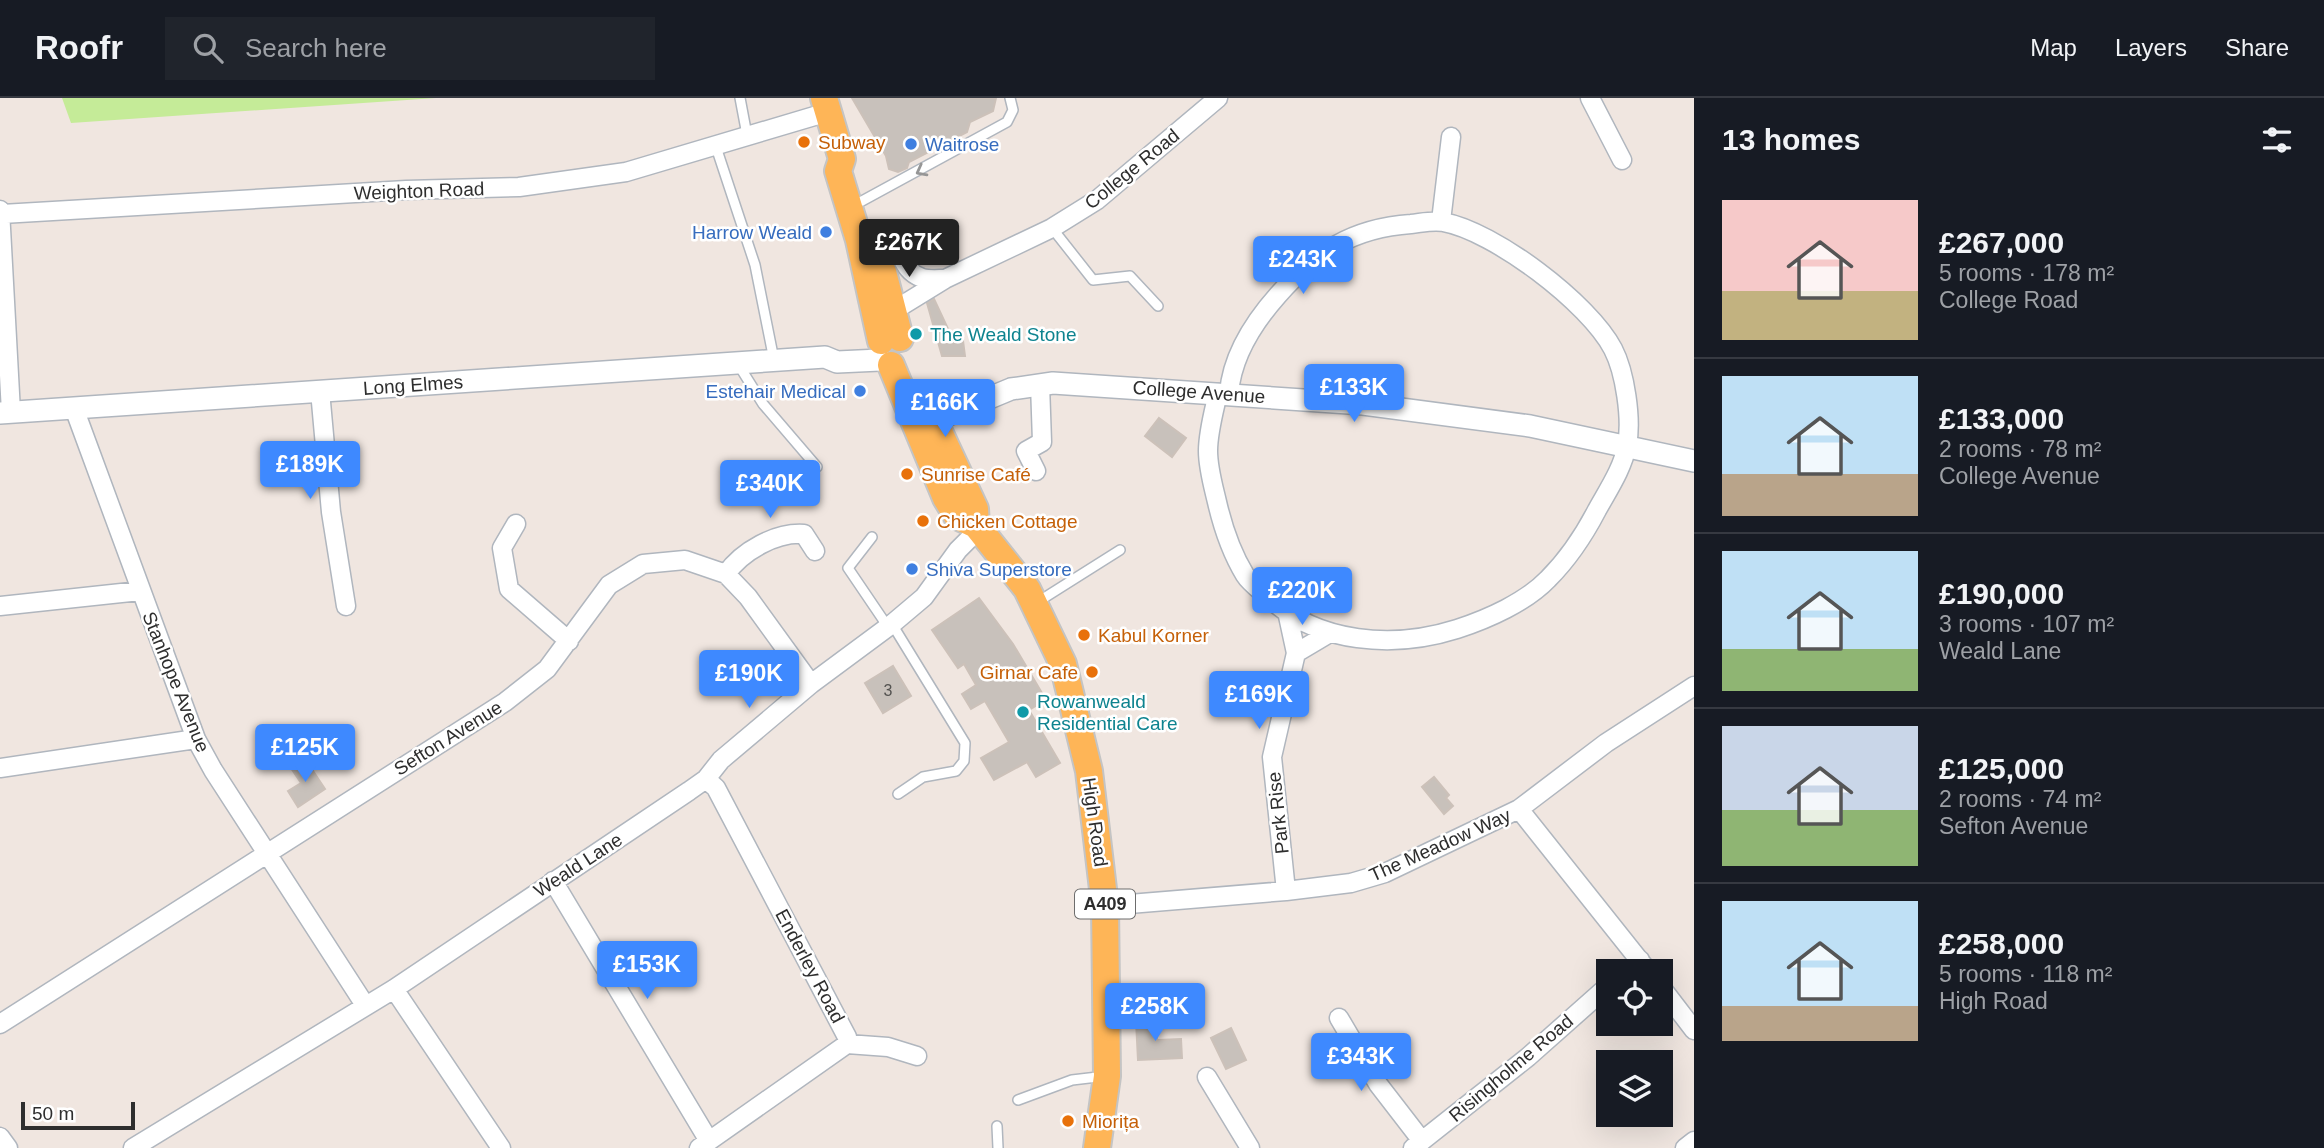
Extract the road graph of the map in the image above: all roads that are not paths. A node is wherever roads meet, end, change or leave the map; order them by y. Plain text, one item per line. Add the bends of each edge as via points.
1 (740, 98) edge
2 (1010, 98) edge
3 (1217, 98) edge
4 (1590, 98) edge
5 (826, 105) edge
6 (747, 135) junction
7 (1451, 137) dead end
8 (715, 144) junction
9 (842, 159) junction
10 (1622, 160) dead end
11 (862, 201) junction
12 (1, 219) edge
13 (1441, 221) junction
14 (1052, 228) junction
15 (866, 238) junction
16 (945, 279) junction
17 (1158, 306) dead end
18 (893, 311) junction
19 (889, 351) junction
20 (774, 360) junction
21 (737, 362) junction
22 (1040, 384) junction
23 (320, 391) junction
24 (1223, 393) junction
25 (74, 408) junction
26 (5, 412) edge
27 (925, 424) junction
28 (1627, 445) junction
29 (1694, 461) edge
30 (817, 467) dead end
31 (1036, 471) dead end
32 (516, 524) dead end
33 (977, 527) junction
34 (872, 537) dead end
35 (1120, 550) dead end
36 (815, 551) dead end
37 (726, 574) junction
38 (140, 592) junction
39 (1034, 604) junction
40 (0, 606) edge
41 (346, 606) dead end
42 (1288, 616) junction
43 (890, 626) junction
44 (1328, 634) junction
45 (569, 641) junction
46 (1296, 653) junction
47 (811, 684) junction
48 (1694, 686) edge
49 (196, 739) junction
50 (0, 768) edge
51 (706, 779) junction
52 (898, 794) dead end
53 (1519, 809) junction
54 (267, 852) junction
55 (553, 881) junction
56 (1286, 891) junction
57 (1105, 906) junction
58 (1631, 959) edge
59 (394, 989) junction
60 (1596, 997) edge
61 (1673, 1003) edge
62 (365, 1005) junction
63 (0, 1024) edge
64 (1349, 1024) dead end
65 (1694, 1030) edge
66 (847, 1045) junction
67 (916, 1056) dead end
68 (1107, 1076) junction
69 (1207, 1077) dead end
70 (1018, 1100) dead end
71 (997, 1126) dead end
72 (0, 1137) edge
73 (1694, 1141) edge
74 (714, 1142) edge
75 (1418, 1144) edge
76 (8, 1148) edge
77 (133, 1148) edge
78 (501, 1148) edge
79 (998, 1148) edge
80 (1097, 1148) edge
81 (1250, 1148) edge
82 (1685, 1148) edge

1 - 6 lane
2 -> 11 lane via 1013,110 1007,122
3 - 14 street, College Road via 1097,200
4 - 10 street
5 - 6 street, Weighton Road
5 - 9 main road, High Road / A409
6 - 8 street, Weighton Road
7 - 13 street
8 - 12 street, Weighton Road via 626,172 519,187 392,191
8 - 20 lane via 754,265
9 - 11 main road, High Road / A409 via 851,167
9 - 15 main road, High Road / A409 via 838,172
11 - 15 main road, High Road / A409
12 - 26 street
13 - 24 street via 1386,225 1341,240 1300,270 1264,312
13 - 28 street via 1471,230 1523,261 1580,307 1613,349 1628,405
14 - 16 street, College Road
14 - 17 lane via 1093,280 1130,275
15 - 16 street via 894,242 912,272 923,278
15 - 18 main road, High Road / A409
15 - 19 main road, High Road / A409
16 - 18 street, College Road
18 - 19 main road, High Road / A409
19 - 20 street, Long Elmes via 837,362 825,357
19 - 27 main road, High Road / A409
20 - 21 street, Long Elmes
21 - 23 street, Long Elmes
21 - 30 lane via 763,404
22 - 24 street, College Avenue
22 - 27 street, College Avenue via 1011,390
22 - 31 street via 1042,442 1026,451
23 - 25 street, Long Elmes
23 - 41 street via 331,512
24 - 28 street, College Avenue via 1363,404 1530,426
24 - 42 street via 1208,446 1224,534 1246,577
25 - 26 street, Long Elmes
25 - 38 street, Stanhope Avenue
27 - 33 main road, High Road / A409 via 934,474 957,516
28 - 29 street, College Avenue
28 - 44 street via 1618,472 1583,537 1547,581 1515,603 1474,624 1427,639
32 - 45 street via 502,548 509,589
33 - 39 main road, High Road / A409
33 - 43 street, Weald Lane via 924,597
34 - 43 lane via 848,568
35 - 39 lane
36 - 37 street via 804,534 786,533 736,560
37 - 45 street, Sefton Avenue via 685,560 643,564 609,585
37 - 47 street, Sefton Avenue
38 - 40 street
38 - 49 street, Stanhope Avenue
39 - 57 main road, High Road / A409 via 1063,664 1076,717 1088,771
42 - 44 street
42 - 46 street, Park Rise
43 - 47 street, Weald Lane
43 - 52 lane via 965,743 964,761 956,771 923,777
44 - 46 street
45 - 54 street, Sefton Avenue via 547,669 505,702
46 - 56 street, Park Rise via 1272,757
47 - 51 street, Weald Lane via 721,760
48 - 53 street, The Meadow Way via 1606,743
49 - 50 street
49 - 54 street, Stanhope Avenue
51 - 55 street, Weald Lane
51 - 66 street, Enderley Road via 716,788 847,1037
53 - 56 street, The Meadow Way via 1385,873 1351,883
53 - 58 street
54 - 62 street, Stanhope Avenue
54 - 63 street, Sefton Avenue
55 - 59 street, Weald Lane
55 - 74 street
56 - 57 street, The Meadow Way
57 - 68 main road, High Road / A409
59 - 62 street, Weald Lane
59 - 78 street
60 - 75 street, Risingholme Road
61 - 65 street
62 - 77 street, Weald Lane
64 - 75 street via 1378,1084
66 - 67 street via 888,1047
66 - 74 street, Enderley Road
68 - 70 lane via 1072,1080
68 - 80 main road, High Road / A409
69 - 81 street
71 - 79 lane
72 - 76 street
73 - 82 street

